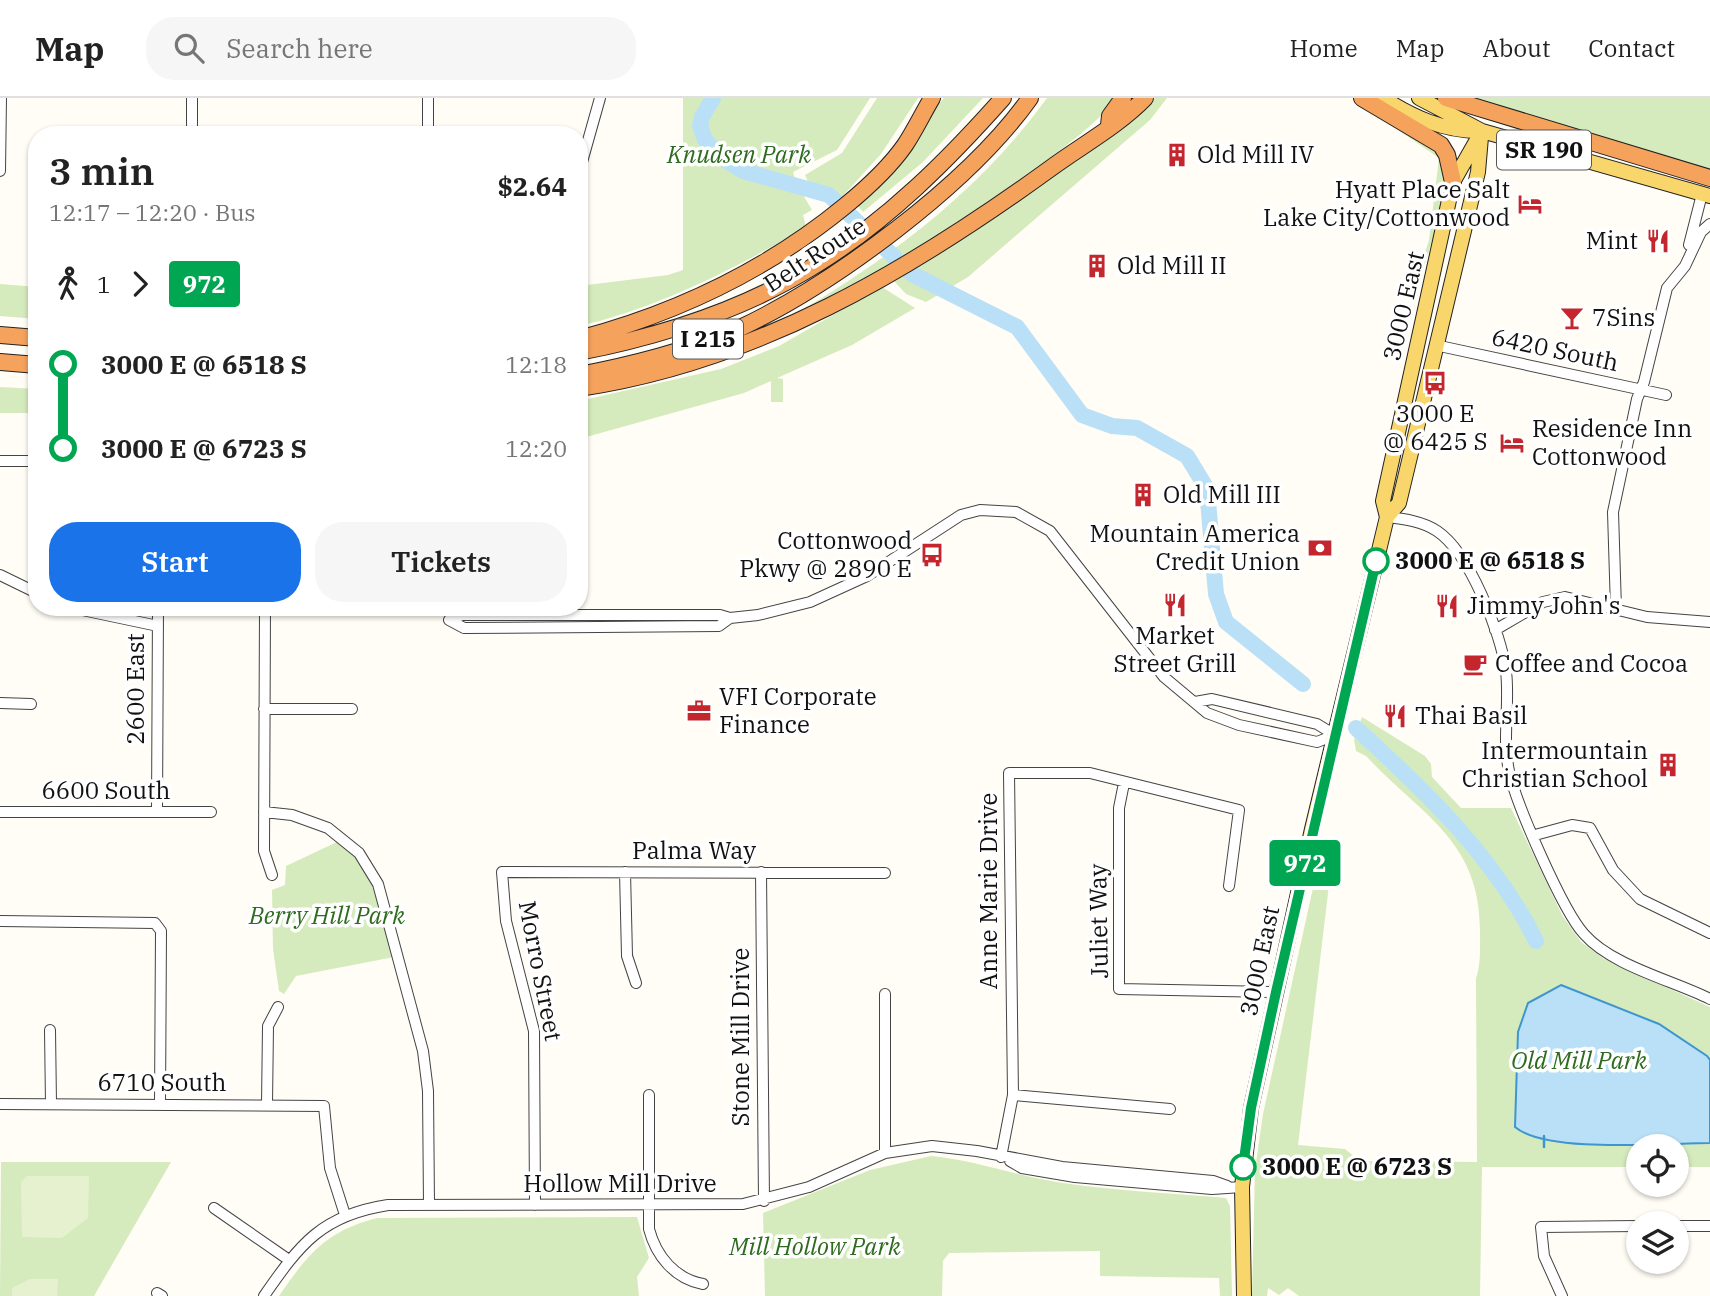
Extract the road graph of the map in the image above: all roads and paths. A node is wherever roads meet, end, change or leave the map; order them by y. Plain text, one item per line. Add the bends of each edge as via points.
1 (1, 98) edge
2 (192, 98) edge
3 (428, 98) edge
4 (600, 98) edge
5 (932, 98) edge
6 (1003, 98) edge
7 (1030, 98) edge
8 (1123, 98) edge
9 (1145, 98) edge
10 (1362, 98) edge
11 (1383, 98) edge
12 (1419, 98) edge
13 (1446, 98) edge
14 (1413, 116) junction
15 (1110, 125) junction
16 (192, 126) edge
17 (428, 126) edge
18 (1482, 131) junction
19 (588, 141) edge
20 (0, 171) edge
21 (1710, 178) edge
22 (1453, 183) junction
23 (1706, 195) edge
24 (1710, 224) edge
25 (1685, 267) junction
26 (0, 335) edge
27 (588, 336) edge
28 (28, 337) edge
29 (1435, 345) junction
30 (588, 350) edge
31 (0, 362) edge
32 (28, 364) edge
33 (588, 373) edge
34 (588, 386) edge
35 (1641, 390) junction
36 (1666, 396) dead end
37 (0, 461) edge
38 (28, 461) edge
39 (1387, 517) junction
40 (0, 575) edge
41 (28, 589) edge
42 (1616, 609) junction
43 (588, 614) edge
44 (111, 616) edge
45 (158, 616) edge
46 (265, 616) edge
47 (459, 616) edge
48 (730, 618) junction
49 (1710, 622) edge
50 (158, 626) junction
51 (1495, 630) junction
52 (1195, 702) junction
53 (0, 703) edge
54 (31, 704) dead end
55 (264, 709) junction
56 (352, 709) dead end
57 (1335, 735) junction
58 (1124, 783) junction
59 (0, 812) edge
60 (157, 812) junction
61 (211, 812) dead end
62 (264, 812) junction
63 (1535, 835) junction
64 (502, 872) joint
65 (625, 873) junction
66 (761, 873) junction
67 (885, 873) dead end
68 (272, 875) dead end
69 (1228, 886) dead end
70 (0, 920) edge
71 (1710, 933) edge
72 (636, 983) dead end
73 (1276, 992) junction
74 (885, 994) dead end
75 (1710, 999) edge
76 (278, 1007) dead end
77 (50, 1030) dead end
78 (1013, 1095) junction
79 (649, 1096) dead end
80 (0, 1104) edge
81 (51, 1104) junction
82 (160, 1104) junction
83 (267, 1104) junction
84 (1170, 1109) dead end
85 (885, 1153) junction
86 (1001, 1157) junction
87 (1234, 1187) junction
88 (764, 1201) junction
89 (429, 1205) junction
90 (535, 1205) junction
91 (649, 1206) junction
92 (214, 1208) dead end
93 (345, 1215) junction
94 (1626, 1226) edge
95 (1689, 1226) edge
96 (1710, 1226) edge
97 (289, 1260) junction
98 (703, 1284) dead end
99 (264, 1296) edge
100 (1244, 1296) edge
101 (1562, 1296) edge

1 - 20 street
2 - 16 street
3 - 17 street
4 - 19 street
5 - 27 highway via 905,146 871,184 805,239 709,293
6 - 30 highway, Belt Route / I 215 via 956,150 893,208 817,265 718,314
7 - 33 highway, Belt Route / I 215 via 970,164 903,223 827,279 737,329 622,367
8 - 15 highway via 1110,116
9 - 15 highway
10 - 22 highway via 1441,145
11 - 14 main road, SR 190
12 - 18 main road, SR 190
13 - 21 highway
14 - 18 main road, SR 190 via 1452,131
14 - 22 main road via 1450,146 1455,159
15 - 34 highway via 990,212 842,301 749,345 677,367
18 - 22 main road, 3000 East
18 - 23 main road, SR 190
18 - 29 main road, 3000 East via 1478,172
22 - 39 main road, 3000 East via 1383,500
23 - 25 street
24 - 25 street via 1696,240
25 - 35 street via 1667,288
26 - 28 highway
29 - 35 street, 6420 South
29 - 39 main road, 3000 East via 1399,503
31 - 32 highway
35 - 36 street, 6420 South
35 - 42 street via 1613,512
37 - 38 street
39 - 51 street via 1427,525 1458,551
39 - 57 main road, 3000 East
40 - 41 street
42 - 49 street via 1647,617
42 - 51 street via 1555,598
43 - 48 street
44 - 50 street
45 - 50 street, 2600 East
46 - 55 street
47 - 48 street via 449,620 464,628 581,629 719,626
48 - 52 street via 785,610 839,591 961,515 980,510 1016,512 1050,531 1146,656
50 - 60 street, 2600 East
51 - 63 street via 1506,670 1509,771
52 - 57 street via 1212,699 1317,724
52 - 57 street via 1207,713 1238,725 1317,742
53 - 54 street
55 - 56 street
55 - 62 street
57 - 73 main road, 3000 East
58 - 69 street, Anne Marie Drive via 1238,810
58 - 73 street, Juliet Way via 1119,808 1119,989
58 - 78 street, Anne Marie Drive via 1090,774 1009,773
59 - 60 street, 6600 South
60 - 61 street, 6600 South
62 - 68 street via 264,851
62 - 89 street via 292,815 328,828 359,853 378,884 423,1051
63 - 71 street via 1572,825 1590,828 1613,870 1640,899
63 - 75 street via 1572,919 1603,952
64 - 65 street, Palma Way
64 - 90 street, Morro Street via 506,921 534,1031
65 - 66 street, Palma Way
65 - 72 street via 627,957
66 - 67 street, Palma Way
66 - 88 street, Stone Mill Drive
70 - 82 street via 155,923 161,931
73 - 87 main road, 3000 East
74 - 85 street
76 - 83 street via 268,1026
77 - 81 street
78 - 84 street
78 - 86 street, Anne Marie Drive
79 - 91 street
80 - 81 street, 6710 South
81 - 82 street, 6710 South
82 - 83 street, 6710 South
83 - 93 street, 6710 South via 324,1105 330,1168
85 - 86 street, Hollow Mill Drive via 951,1147
85 - 88 street, Hollow Mill Drive via 809,1187
86 - 87 street, Hollow Mill Drive
87 - 100 main road, 3000 East
88 - 91 street, Hollow Mill Drive
89 - 90 street, Hollow Mill Drive
89 - 93 street, Hollow Mill Drive via 388,1205
90 - 91 street, Hollow Mill Drive
91 - 98 street via 649,1229 659,1254 681,1277
92 - 97 street
93 - 97 street, Hollow Mill Drive via 309,1238
94 - 101 street via 1541,1227 1544,1256
95 - 96 street
97 - 99 street, Hollow Mill Drive

